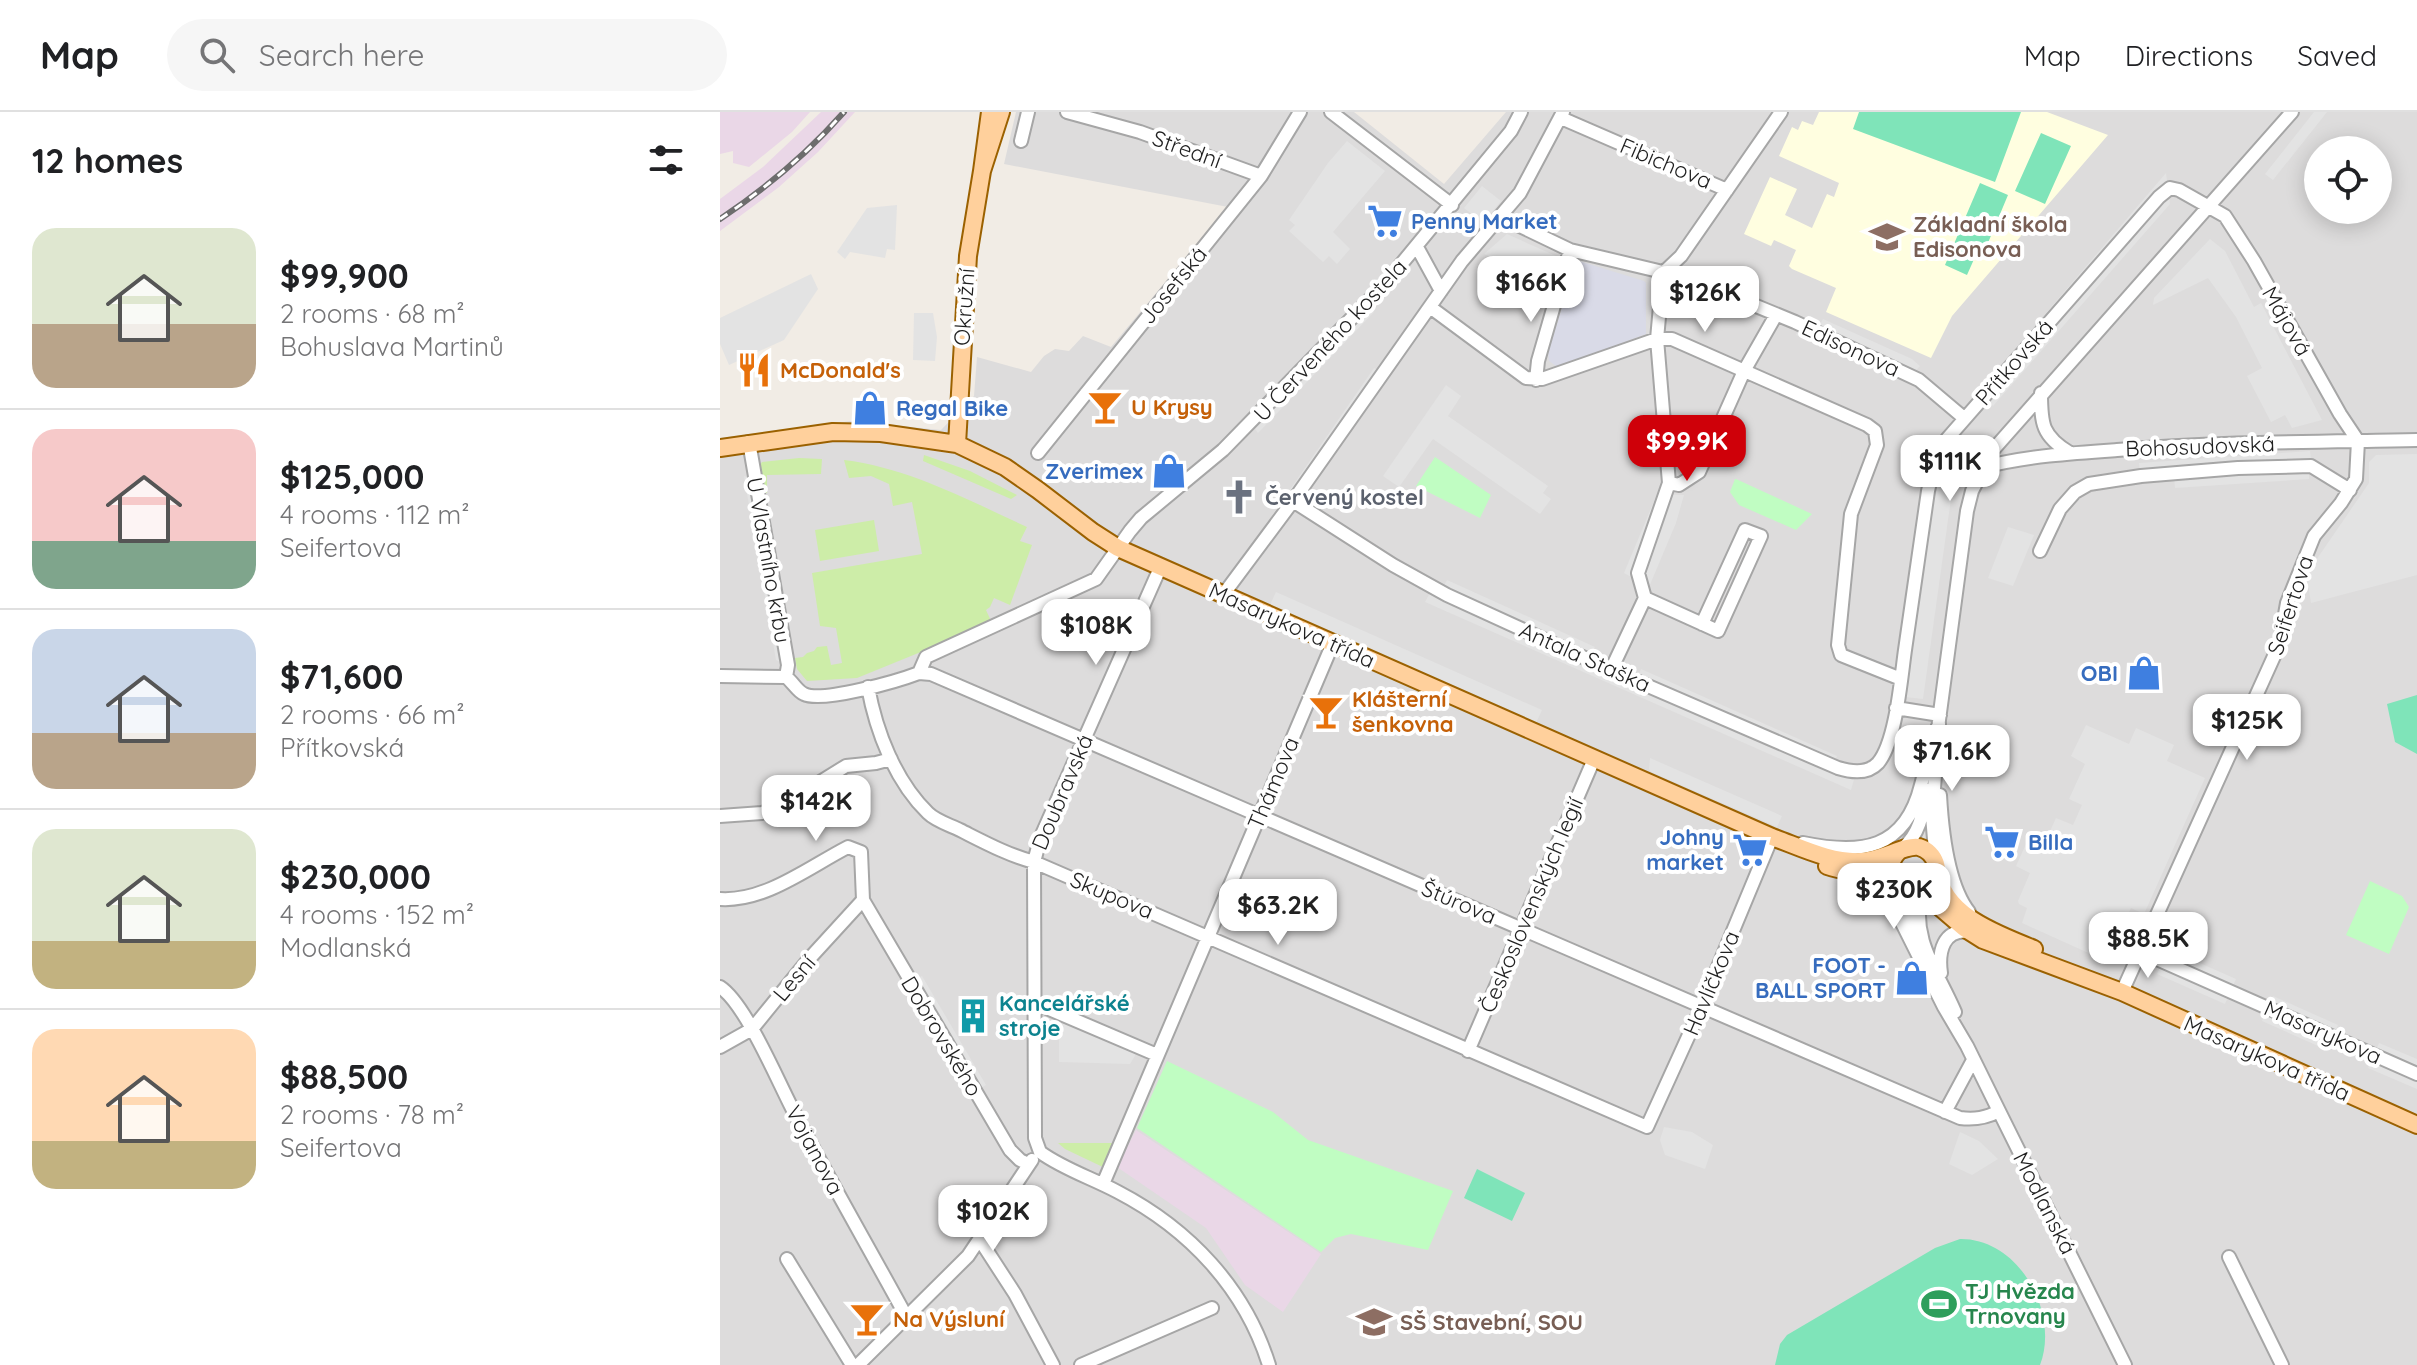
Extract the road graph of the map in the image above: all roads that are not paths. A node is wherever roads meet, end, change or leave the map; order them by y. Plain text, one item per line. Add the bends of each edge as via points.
1 (990, 112) edge
2 (1001, 112) edge
3 (1028, 112) edge
4 (1067, 112) edge
5 (1300, 112) edge
6 (1331, 112) edge
7 (1521, 112) edge
8 (1781, 112) edge
9 (2292, 112) edge
10 (1562, 115) edge
11 (1021, 141) dead end
12 (982, 171) junction
13 (1261, 176) junction
14 (1727, 190) junction
15 (1452, 205) junction
16 (2210, 207) junction
17 (1501, 217) junction
18 (1417, 247) junction
19 (1570, 250) junction
20 (1663, 273) junction
21 (1441, 291) junction
22 (1430, 307) junction
23 (1776, 315) junction
24 (1657, 339) junction
25 (1744, 371) junction
26 (1536, 380) junction
27 (2041, 393) junction
28 (1964, 418) junction
29 (2417, 440) edge
30 (2358, 441) junction
31 (749, 442) junction
32 (957, 444) junction
33 (720, 448) edge
34 (1038, 453) dead end
35 (2070, 453) junction
36 (1984, 467) junction
37 (1669, 483) junction
38 (2350, 490) junction
39 (1293, 501) junction
40 (1118, 548) junction
41 (2040, 551) dead end
42 (1160, 568) junction
43 (1223, 595) junction
44 (1645, 598) junction
45 (1702, 624) junction
46 (1333, 643) junction
47 (1611, 670) junction
48 (919, 673) junction
49 (720, 676) edge
50 (786, 677) junction
51 (1901, 679) junction
52 (868, 687) junction
53 (1896, 708) junction
54 (1939, 720) junction
55 (1083, 739) junction
56 (1885, 751) joint
57 (891, 759) junction
58 (1594, 759) junction
59 (1258, 815) junction
60 (720, 816) edge
61 (1772, 837) junction
62 (1900, 850) junction
63 (1034, 862) junction
64 (1936, 866) junction
65 (1844, 871) junction
66 (1894, 885) junction
67 (1922, 893) junction
68 (720, 899) edge
69 (863, 900) junction
70 (1522, 929) junction
71 (1976, 929) junction
72 (1207, 936) junction
73 (2141, 952) junction
74 (1922, 962) junction
75 (720, 987) edge
76 (1944, 987) junction
77 (2122, 992) junction
78 (1035, 1003) junction
79 (1702, 1007) junction
80 (752, 1029) junction
81 (1964, 1042) junction
82 (720, 1047) edge
83 (1468, 1051) junction
84 (1157, 1055) junction
85 (1973, 1060) junction
86 (2417, 1074) edge
87 (1999, 1111) junction
88 (1945, 1112) junction
89 (2417, 1125) edge
90 (1647, 1127) joint
91 (1040, 1152) junction
92 (1028, 1164) junction
93 (1103, 1184) junction
94 (980, 1240) junction
95 (2229, 1257) dead end
96 (787, 1259) dead end
97 (1212, 1308) dead end
98 (906, 1316) junction
99 (860, 1364) edge
100 (1053, 1365) edge
101 (1081, 1365) edge
102 (1269, 1365) edge
103 (2125, 1365) edge
104 (2282, 1365) edge

1 - 12 main road, Okružní
2 - 12 main road, Okružní
3 - 11 street
4 - 13 street, Střední
5 - 13 street, Josefská
6 - 15 street
7 - 15 street, U Červeného kostela
8 - 14 street
9 - 16 street, Přítkovská
10 - 14 street, Fibichova
10 - 17 street
12 - 32 main road, Okružní via 968,256
13 - 34 street, Josefská
14 - 20 street
15 - 18 street, U Červeného kostela
16 - 27 street, Přítkovská
16 - 28 street, Přítkovská via 2170,188 2159,197
16 - 30 street, Májová via 2225,216 2254,261
17 - 19 street, Edisonova
17 - 21 street
18 - 21 street
18 - 40 street, U Červeného kostela via 1223,450 1141,518
19 - 20 street, Edisonova
19 - 26 street
20 - 23 street, Edisonova via 1688,278
20 - 24 street
21 - 22 street
22 - 26 street via 1523,377
22 - 39 street
23 - 25 street
23 - 28 street, Edisonova via 1919,380
24 - 25 street via 1672,339
24 - 26 street
24 - 37 street
25 - 37 street via 1699,472 1679,485
25 - 51 street via 1875,431 1877,445 1851,514 1839,647 1841,655
27 - 35 street via 2045,432
27 - 36 street, Přítkovská
28 - 51 street, Přítkovská via 1934,464
29 - 30 street, Bohosudovská
30 - 35 street, Bohosudovská
30 - 38 street, Seifertova via 2356,479
31 - 32 main road, Masarykova třída via 833,432
31 - 33 main road, Masarykova třída
31 - 50 street, U Vlastního krbu
32 - 40 main road, Masarykova třída via 1005,467
35 - 36 street, Bohosudovská
36 - 54 street, Přítkovská via 1967,511
37 - 44 street via 1638,573
38 - 41 street, Bohosudovská via 2311,466 2089,484 2060,509
38 - 73 street, Seifertova via 2314,536 2287,603 2280,643
39 - 43 street
39 - 47 street, Antala Staška via 1436,589
40 - 42 main road, Masarykova třída
40 - 48 street, U Červeného kostela via 1096,579 926,657
42 - 43 main road, Masarykova třída
42 - 55 street, Doubravská
43 - 46 main road, Masarykova třída
44 - 45 street
44 - 47 street
45 - 45 street via 1718,631 1761,536 1745,530
46 - 58 main road, Masarykova třída
46 - 59 street, Thámova
47 - 56 street, Antala Staška via 1845,770 1870,769
48 - 52 street
48 - 55 street, Štúrova
49 - 50 street
50 - 52 street via 800,693 813,697
51 - 53 street, Přítkovská
52 - 57 street, Skupova
53 - 54 street
53 - 56 street, Přítkovská
54 - 61 street via 1913,807 1886,840 1858,849
54 - 62 street, Přítkovská via 1921,820
54 - 64 street, Přítkovská via 1932,816
54 - 71 street via 1941,805 1950,866
55 - 59 street, Štúrova
55 - 63 street, Doubravská
57 - 60 street via 846,766 762,813
57 - 63 street, Skupova via 930,816
58 - 61 main road, Masarykova třída
58 - 70 street, Československých legií
59 - 70 street, Štúrova
59 - 72 street, Thámova
61 - 62 main road, Masarykova třída via 1846,861 1877,859
61 - 65 main road, Masarykova třída
61 - 79 street, Havlíčkova
62 - 64 main road via 1924,849
62 - 66 main road via 1890,866
63 - 72 street, Skupova
63 - 78 street, Doubravská
64 - 67 main road via 1934,882
64 - 71 main road, Masarykova třída via 1940,885
65 - 66 main road, Masarykova třída via 1882,877
65 - 74 street via 1886,895
66 - 67 main road, Masarykova třída via 1906,893
66 - 74 street
67 - 71 main road, Masarykova třída
67 - 76 street via 1920,933
68 - 69 street via 765,891 848,847 861,852
69 - 80 street, Lesní
69 - 92 street, Dobrovského via 1010,1150
70 - 79 street, Štúrova
70 - 83 street, Československých legií
71 - 76 street via 1956,932 1943,944
71 - 77 main road, Masarykova třída via 2003,949
72 - 83 street, Skupova
72 - 84 street, Thámova
73 - 77 street, Seifertova
73 - 86 street, Masarykova
74 - 81 street
75 - 80 street, Vojanova
76 - 81 street
77 - 89 main road, Masarykova třída
78 - 84 street
78 - 91 street, Doubravská via 1035,1142
79 - 88 street, Štúrova
79 - 90 street, Havlíčkova
80 - 82 street, Lesní
80 - 98 street, Vojanova
81 - 85 street, Modlanská
83 - 90 street, Skupova
84 - 93 street, Thámova
85 - 87 street, Modlanská
85 - 88 street
87 - 88 street, Štúrova via 1973,1120
87 - 103 street, Modlanská
91 - 92 street
91 - 93 street
92 - 94 street
93 - 102 street via 1155,1214 1212,1263 1250,1316
94 - 98 street
94 - 100 street
95 - 104 street
96 - 99 street
97 - 101 street
98 - 99 street

